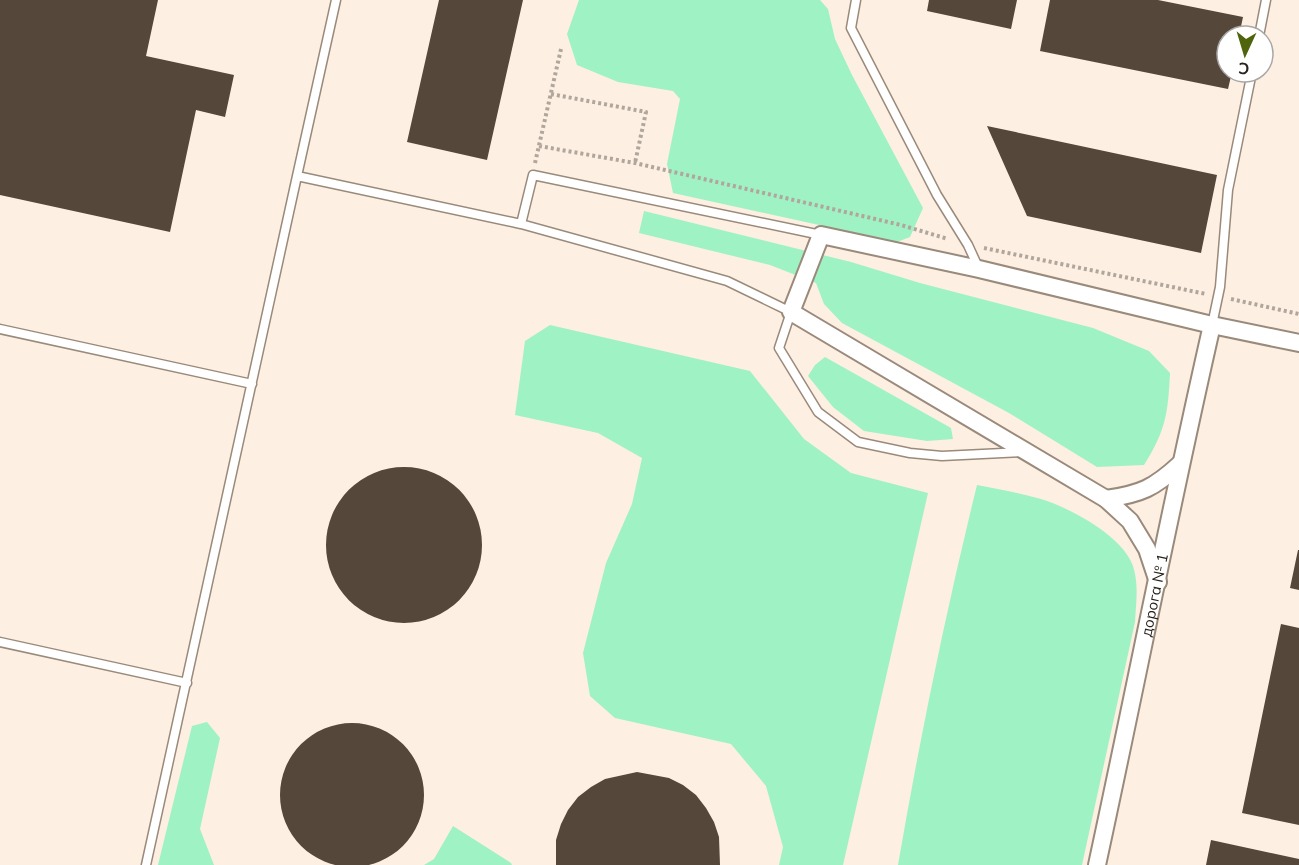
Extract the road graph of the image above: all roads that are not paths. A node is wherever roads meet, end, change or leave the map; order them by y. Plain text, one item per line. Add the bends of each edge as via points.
1 (336, 0) edge
2 (856, 0) edge
3 (1266, 0) edge
4 (1261, 24) edge
5 (1250, 84) edge
6 (297, 176) junction
7 (521, 224) junction
8 (821, 235) junction
9 (979, 269) junction
10 (791, 312) junction
11 (1212, 325) junction
12 (0, 329) edge
13 (1299, 344) edge
14 (252, 384) junction
15 (1025, 452) junction
16 (1180, 464) junction
17 (1106, 499) junction
18 (1158, 582) junction
19 (0, 642) edge
20 (187, 683) junction
21 (146, 865) edge
22 (1097, 865) edge

1 - 6 lane
2 - 9 lane via 851,28
3 - 4 lane
5 - 11 lane via 1228,190
6 - 7 lane
6 - 14 lane
7 - 8 lane via 533,176
7 - 10 lane via 727,281
8 - 9 street
8 - 10 street
9 - 11 street
10 - 15 street
10 - 15 lane via 779,348 818,412 858,442 942,456
11 - 13 street
11 - 16 street, дорога № 1
12 - 14 lane
14 - 20 lane
15 - 17 street
16 - 17 street via 1159,483 1134,495
16 - 18 street, дорога № 1
17 - 18 street via 1130,521 1147,549
18 - 22 street, дорога № 1
19 - 20 lane
20 - 21 lane

